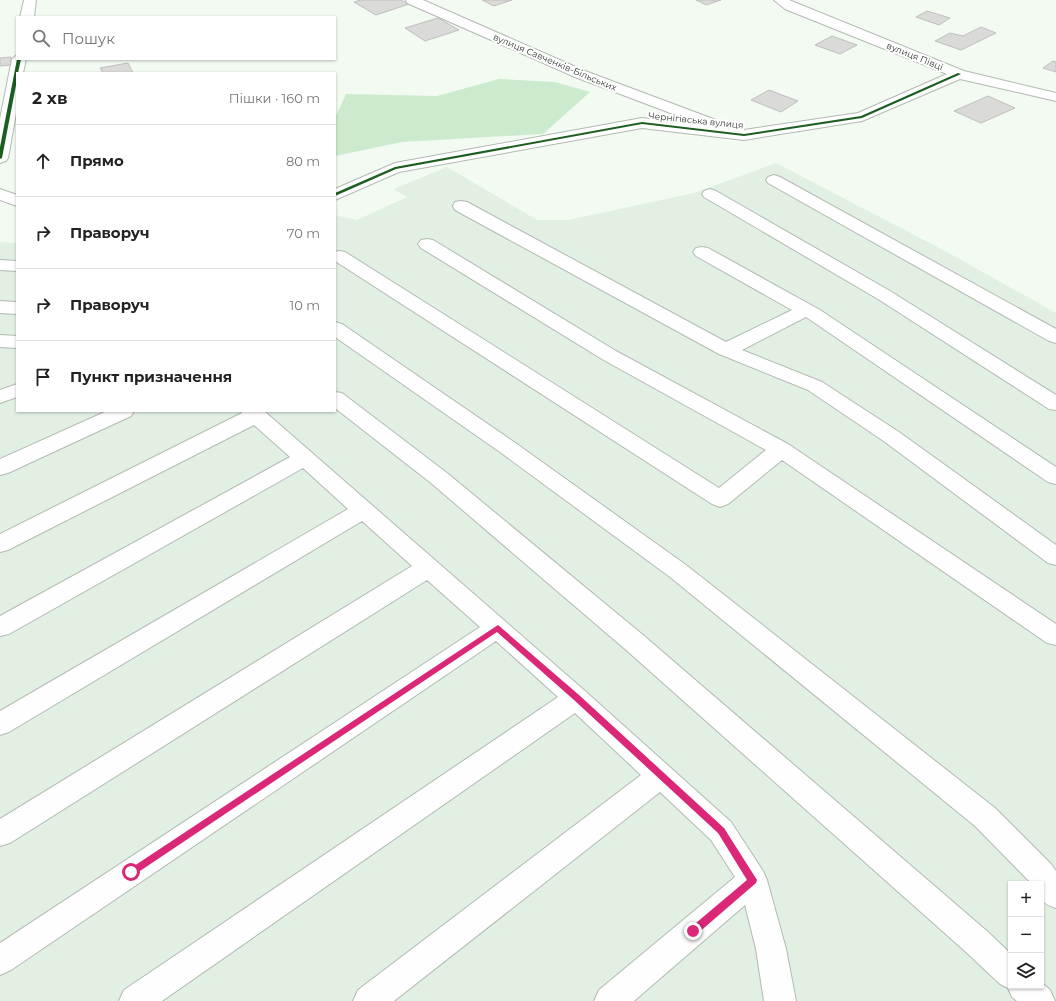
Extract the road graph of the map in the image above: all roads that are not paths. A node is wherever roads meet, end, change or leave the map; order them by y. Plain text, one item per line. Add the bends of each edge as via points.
1 (30, 0) edge
2 (412, 0) edge
3 (780, 0) edge
4 (27, 16) edge
5 (19, 60) edge
6 (17, 72) edge
7 (959, 74) junction
8 (16, 75) edge
9 (1056, 98) edge
10 (744, 135) junction
11 (0, 158) edge
12 (774, 180) dead end
13 (0, 194) edge
14 (710, 194) dead end
15 (336, 195) edge
16 (16, 200) edge
17 (461, 206) dead end
18 (427, 244) dead end
19 (702, 252) dead end
20 (339, 256) dead end
21 (0, 265) edge
22 (16, 266) edge
23 (0, 307) edge
24 (16, 308) edge
25 (806, 310) junction
26 (336, 329) edge
27 (1056, 338) edge
28 (0, 341) edge
29 (16, 342) edge
30 (726, 350) junction
31 (16, 390) edge
32 (0, 397) edge
33 (336, 399) edge
34 (1056, 404) edge
35 (122, 412) edge
36 (253, 413) edge
37 (781, 449) junction
38 (306, 458) junction
39 (0, 468) edge
40 (1056, 477) edge
41 (364, 510) junction
42 (0, 544) edge
43 (1056, 557) edge
44 (429, 568) junction
45 (0, 627) edge
46 (498, 628) junction
47 (1056, 636) edge
48 (576, 698) junction
49 (0, 724) edge
50 (661, 775) junction
51 (0, 834) edge
52 (753, 880) junction
53 (1056, 895) edge
54 (0, 960) edge
55 (1008, 971) edge
56 (1026, 989) edge
57 (135, 1001) edge
58 (369, 1001) edge
59 (610, 1001) edge
60 (780, 1001) edge
61 (1039, 1001) edge

1 - 4 street
2 - 10 street, вулиця Савченків-Більських via 580,74
3 - 7 street, вулиця Півці
5 - 6 street
7 - 9 street, вулиця Півці
7 - 10 street, Чернігівська вулиця via 862,117
8 - 11 street
10 - 15 street, Чернігівська вулиця via 642,123 395,168
12 - 27 street
13 - 16 street
14 - 34 street via 884,295
17 - 30 street
18 - 37 street via 609,355
19 - 25 street
20 - 37 street via 720,499
21 - 22 street
23 - 24 street
25 - 30 street
25 - 40 street
26 - 53 street via 507,447 678,571 985,817 1041,873
28 - 29 street
30 - 43 street via 815,386 892,436
31 - 32 street
33 - 55 street via 439,478 634,642
35 - 39 street
36 - 38 street
36 - 42 street
37 - 47 street
38 - 41 street
38 - 45 street
41 - 44 street
41 - 49 street
44 - 46 street
44 - 51 street
46 - 48 street
46 - 54 street
48 - 50 street
48 - 57 street
50 - 52 street via 721,831
50 - 58 street
52 - 59 street
52 - 60 street via 771,949
56 - 61 street

